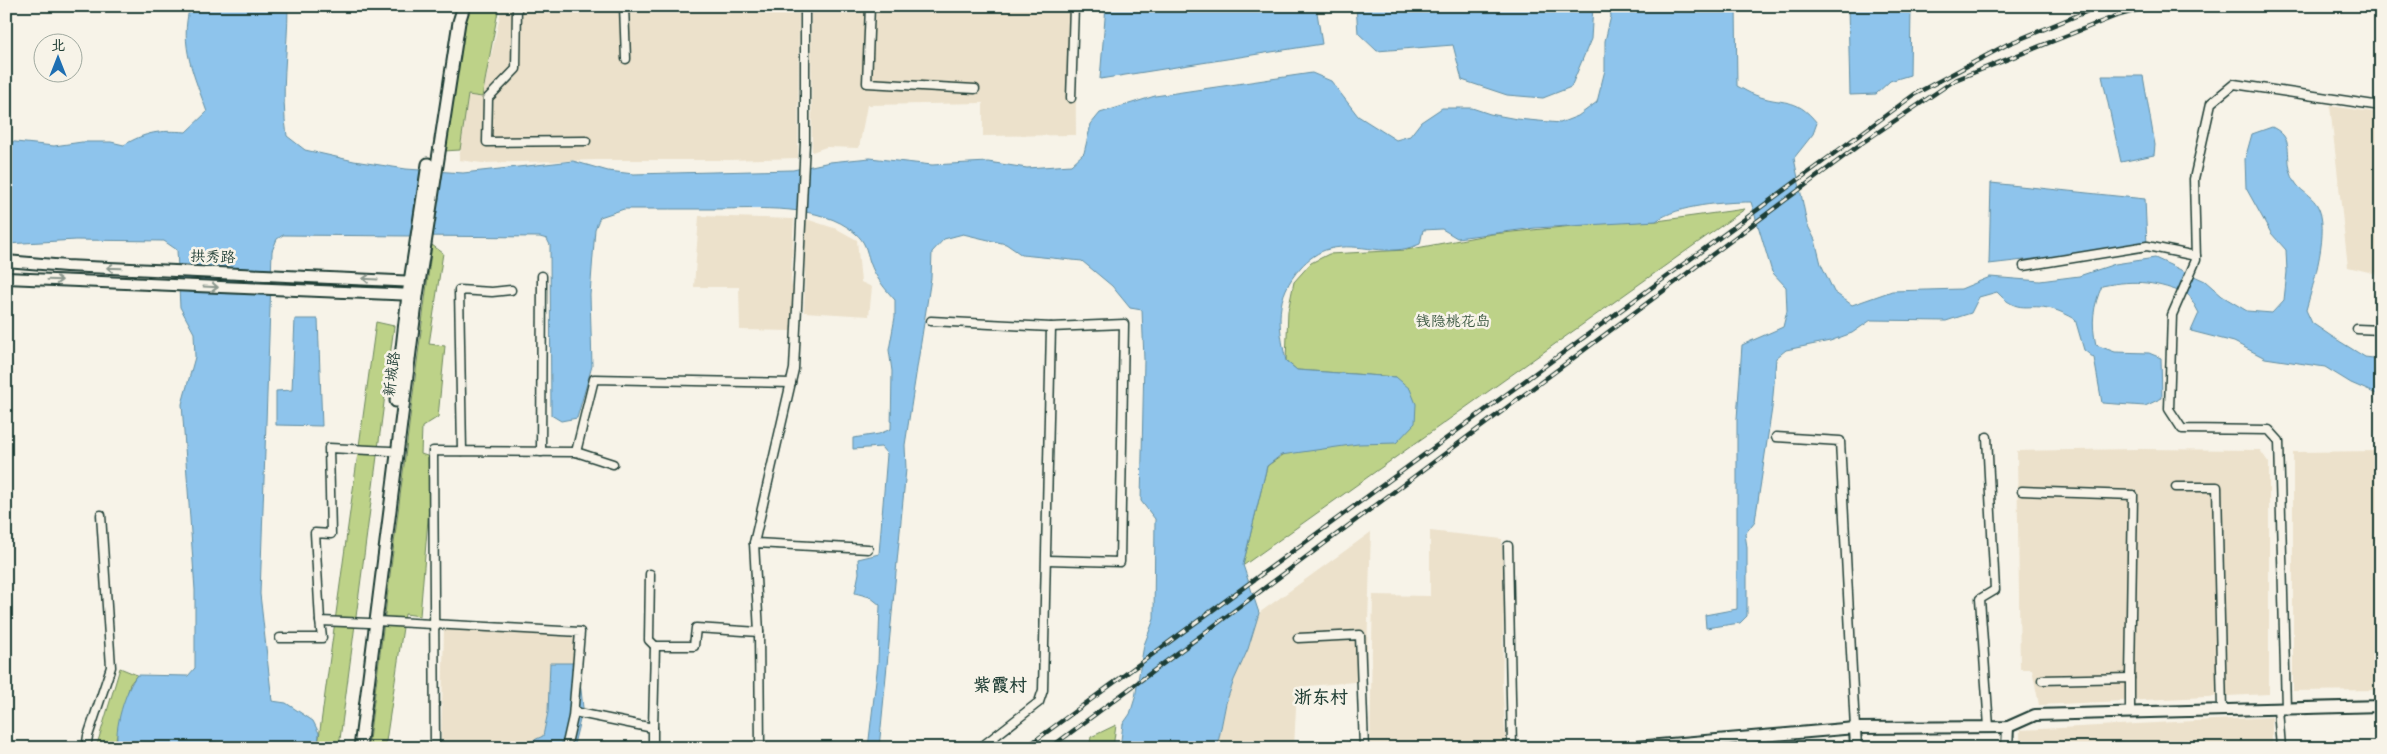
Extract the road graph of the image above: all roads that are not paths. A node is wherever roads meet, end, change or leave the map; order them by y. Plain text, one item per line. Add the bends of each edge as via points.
1 (457, 6) edge
2 (464, 6) edge
3 (517, 6) edge
4 (624, 6) edge
5 (805, 6) edge
6 (870, 6) edge
7 (1074, 6) edge
8 (626, 59) dead end
9 (975, 89) dead end
10 (1071, 98) dead end
11 (2381, 106) edge
12 (586, 141) dead end
13 (432, 166) junction
14 (2196, 256) junction
15 (6, 261) edge
16 (2024, 266) dead end
17 (542, 276) dead end
18 (6, 278) edge
19 (414, 282) junction
20 (511, 290) dead end
21 (412, 295) junction
22 (931, 321) dead end
23 (1051, 327) junction
24 (2358, 329) dead end
25 (2381, 330) edge
26 (790, 383) junction
27 (1776, 437) dead end
28 (1987, 437) dead end
29 (390, 451) junction
30 (462, 451) junction
31 (541, 452) junction
32 (576, 452) junction
33 (613, 464) dead end
34 (2176, 487) dead end
35 (2022, 491) dead end
36 (101, 515) dead end
37 (754, 543) junction
38 (1508, 546) dead end
39 (868, 549) dead end
40 (1047, 560) junction
41 (650, 574) dead end
42 (320, 621) junction
43 (373, 622) junction
44 (434, 623) junction
45 (759, 632) junction
46 (280, 638) dead end
47 (1298, 638) dead end
48 (655, 646) junction
49 (2130, 678) junction
50 (2042, 680) dead end
51 (2381, 706) edge
52 (2282, 708) junction
53 (2222, 710) junction
54 (574, 712) junction
55 (2130, 712) junction
56 (1989, 727) junction
57 (2008, 727) junction
58 (653, 728) junction
59 (1855, 728) junction
60 (86, 748) edge
61 (353, 748) edge
62 (360, 748) edge
63 (435, 748) edge
64 (566, 748) edge
65 (653, 748) edge
66 (760, 748) edge
67 (980, 748) edge
68 (1364, 748) edge
69 (1512, 748) edge
70 (1624, 748) edge
71 (1856, 748) edge
72 (2007, 748) edge
73 (2281, 748) edge

1 - 13 main road, 新城路 via 452,20
2 - 13 main road, 新城路
3 - 12 street via 516,69 488,98 487,142
4 - 8 street
5 - 26 street via 805,142 794,369
6 - 9 street via 867,83
7 - 10 street
11 - 14 street via 2234,84 2211,103 2194,178
13 - 19 main road, 新城路
14 - 16 street via 2147,246
14 - 52 street via 2172,315 2169,409 2182,429 2269,430 2279,441
19 -> 15 main road, 拱秀路
17 - 31 street
18 -> 21 main road, 拱秀路
19 - 21 main road, 新城路
20 - 30 street via 459,290
21 - 29 main road, 新城路
21 - 43 main road, 新城路
22 - 23 street
23 - 40 street
23 - 40 street via 1124,324 1120,562
24 - 25 street
26 - 32 street via 594,380
26 - 37 street
27 - 59 street via 1840,441
28 - 56 street via 1995,590 1980,598
29 - 42 street via 329,448 331,534 315,533
29 - 43 main road, 新城路
30 - 31 street
30 - 44 street via 433,451
31 - 32 street
32 - 33 street
34 - 53 street via 2217,487
35 - 49 street via 2133,494
36 - 60 street via 111,667
37 - 39 street
37 - 45 street
38 - 69 street
40 - 67 street via 1043,690 1039,702
41 - 48 street via 649,640
42 - 43 street
42 - 46 street via 322,638
43 - 44 street
43 - 61 main road, 新城路
43 - 62 main road, 新城路
44 - 54 street via 580,632
44 - 63 street
45 - 48 street via 696,628 694,646
45 - 66 street
47 - 68 street via 1360,635
48 - 58 street
49 - 50 street
49 - 55 street
51 - 52 main road
52 - 53 main road
52 - 73 street
53 - 55 main road
54 - 58 street
54 - 64 street
55 - 57 main road via 2035,715
56 - 57 main road
56 - 59 main road
57 - 72 main road
58 - 65 street
59 - 70 main road
59 - 71 main road

